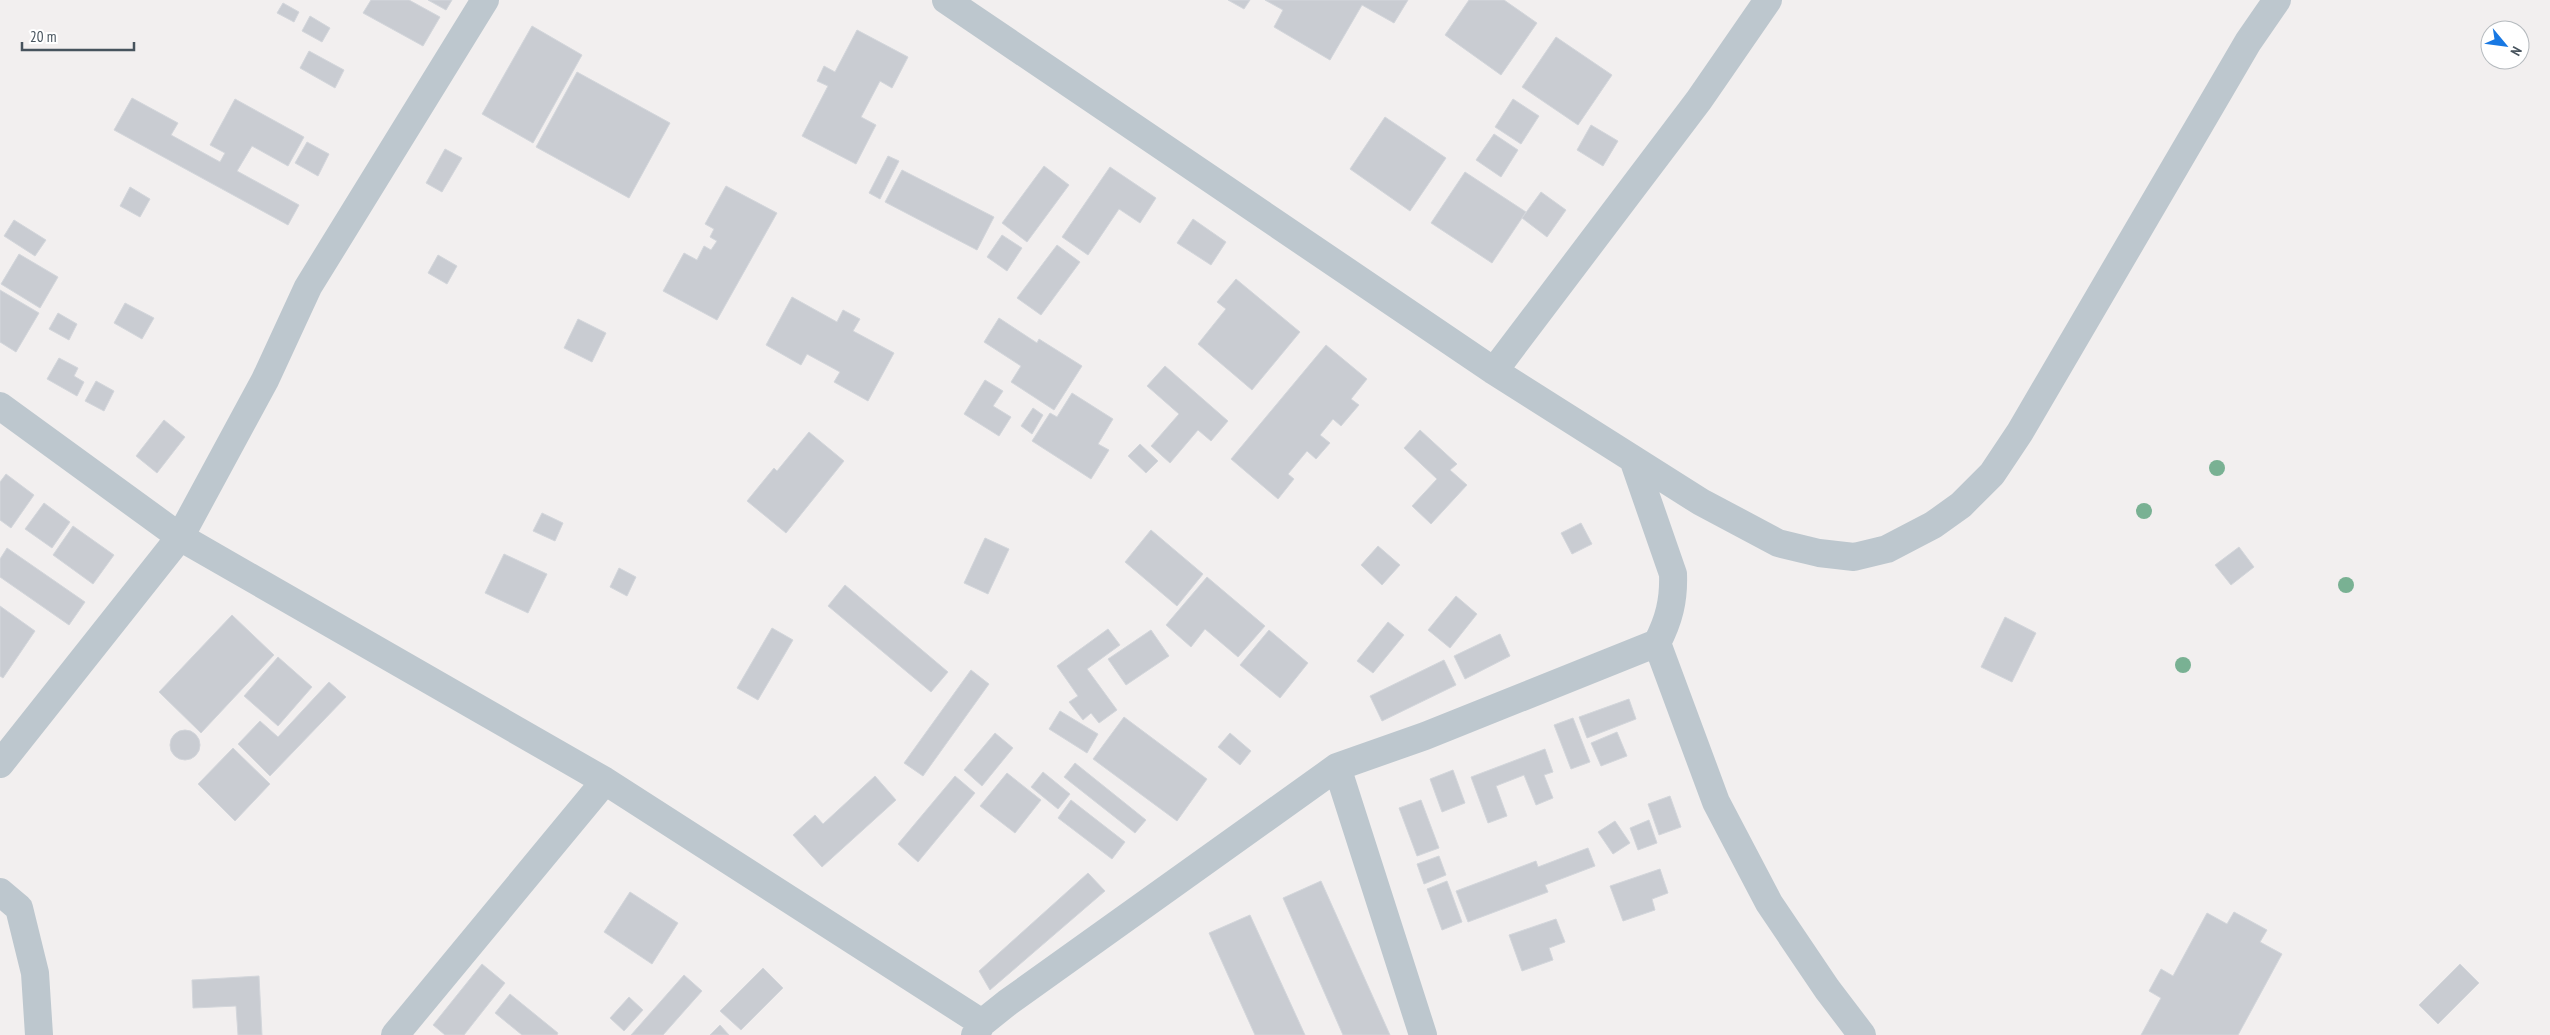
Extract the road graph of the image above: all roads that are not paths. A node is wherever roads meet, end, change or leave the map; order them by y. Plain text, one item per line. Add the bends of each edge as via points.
1 (485, 0) edge
2 (946, 0) edge
3 (1768, 0) edge
4 (2269, 5) edge
5 (1494, 371) junction
6 (0, 406) edge
7 (1633, 459) junction
8 (180, 537) junction
9 (1657, 643) junction
10 (0, 764) edge
11 (1337, 767) junction
12 (605, 782) junction
13 (0, 892) edge
14 (978, 1029) edge
15 (39, 1035) edge
16 (395, 1035) edge
17 (1423, 1035) edge
18 (1862, 1035) edge

1 - 8 street via 308,287 265,380
2 - 5 street
3 - 5 street via 1700,100
4 - 7 street via 2020,432 1992,474 1961,505 1933,526 1887,549 1854,557 1819,553 1778,543 1701,502
5 - 7 street
6 - 8 street
7 - 9 street via 1673,574 1674,594 1668,622
8 - 10 street
8 - 12 street
9 - 11 street via 1424,736
9 - 18 street via 1716,802 1769,903
11 - 14 street
11 - 17 street
12 - 14 street
12 - 16 street
13 - 15 street via 20,908 36,973

